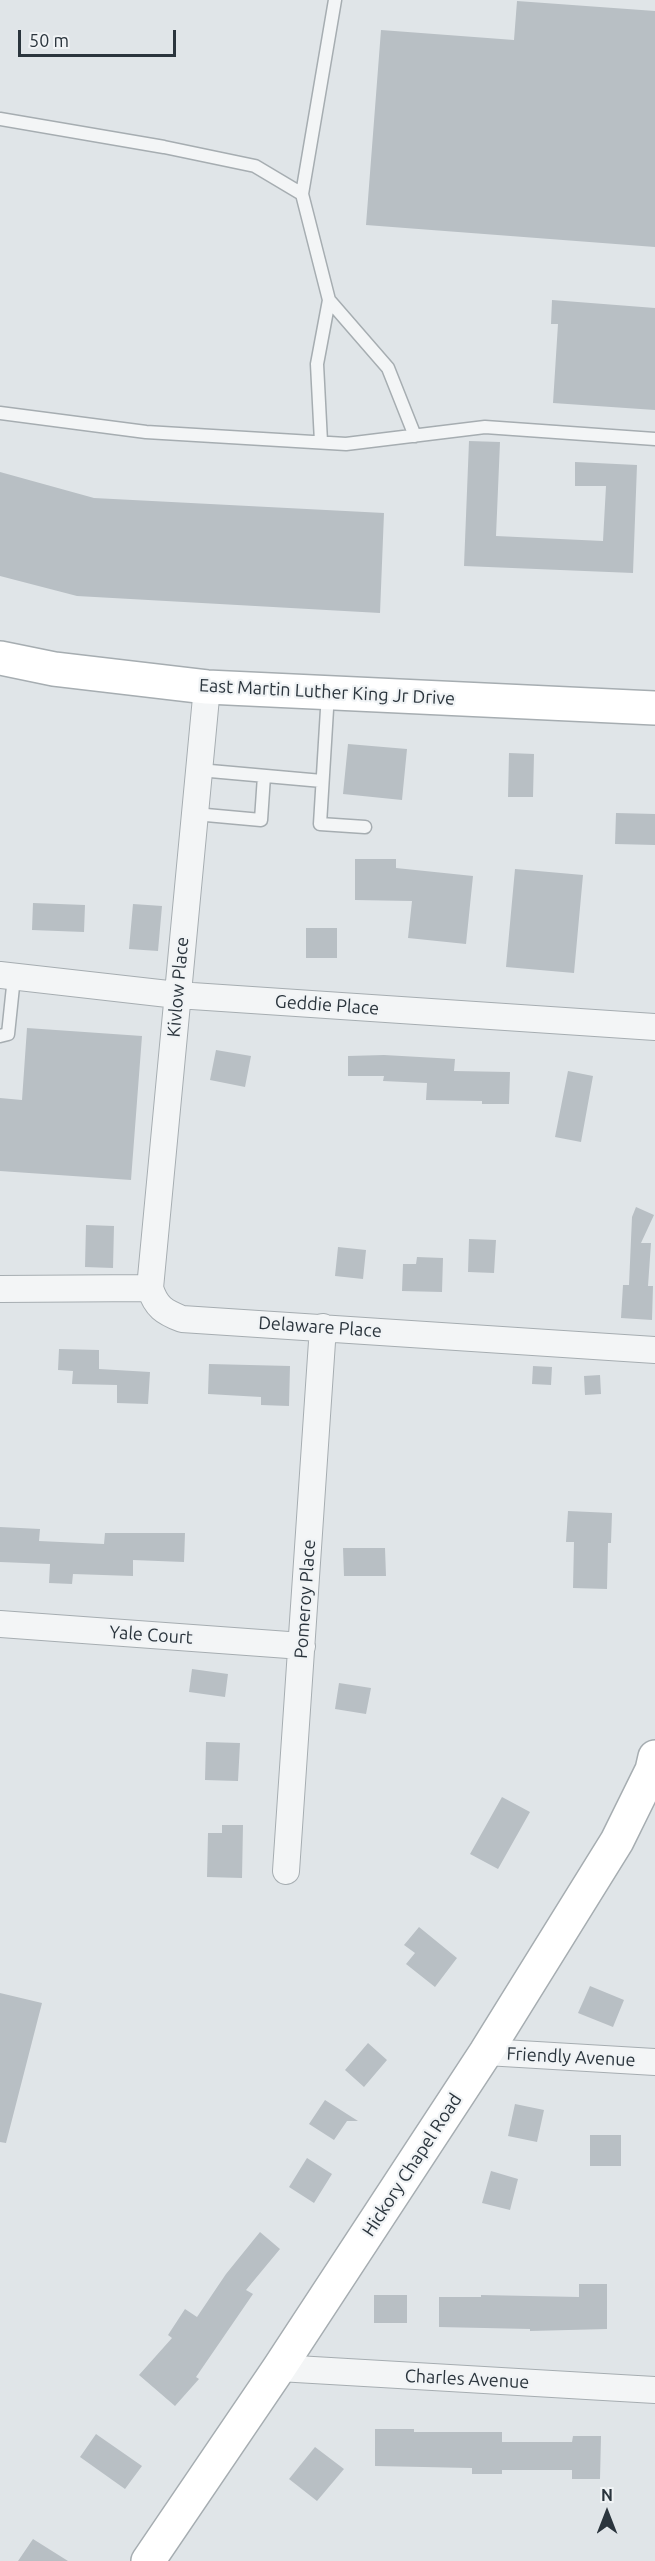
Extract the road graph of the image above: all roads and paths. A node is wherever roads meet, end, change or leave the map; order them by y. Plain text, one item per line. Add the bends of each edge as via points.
1 (335, 0) edge
2 (0, 119) edge
3 (302, 194) junction
4 (330, 300) junction
5 (0, 413) edge
6 (415, 436) junction
7 (655, 439) edge
8 (321, 442) junction
9 (0, 658) edge
10 (207, 687) junction
11 (328, 692) junction
12 (655, 708) edge
13 (199, 770) junction
14 (264, 776) junction
15 (322, 782) junction
16 (195, 814) junction
17 (365, 827) dead end
18 (7, 976) edge
19 (177, 995) junction
20 (655, 1027) edge
21 (0, 1036) edge
22 (150, 1288) junction
23 (0, 1289) edge
24 (323, 1327) junction
25 (655, 1350) edge
26 (0, 1624) edge
27 (302, 1646) junction
28 (655, 1757) edge
29 (286, 1871) dead end
30 (486, 2052) junction
31 (655, 2062) edge
32 (279, 2368) junction
33 (655, 2390) edge
34 (148, 2561) edge

1 - 3 lane
2 - 3 lane via 255,166
3 - 4 lane
4 - 6 lane via 388,368
4 - 8 lane via 317,364
5 - 8 lane via 146,432
6 - 7 lane via 485,427
6 - 8 lane via 346,444
9 - 10 street, East Martin Luther King Jr Drive via 54,669
10 - 11 street, East Martin Luther King Jr Drive
10 - 13 street, Kivlow Place
11 - 12 street, East Martin Luther King Jr Drive
11 - 15 lane
13 - 14 lane
13 - 16 street, Kivlow Place
14 - 15 lane
14 - 16 lane via 261,820
15 - 17 lane via 320,824
16 - 19 street, Kivlow Place
18 - 19 street, Geddie Place
18 - 21 lane via 8,1034
19 - 20 street, Geddie Place
19 - 22 street, Kivlow Place
22 - 23 street
22 - 24 street, Delaware Place via 163,1312 182,1319
24 - 25 street, Delaware Place
24 - 27 street, Pomeroy Place
26 - 27 street, Yale Court
27 - 29 street, Pomeroy Place
28 - 30 street, Hickory Chapel Road via 617,1841
30 - 31 street, Friendly Avenue
30 - 32 street, Hickory Chapel Road
32 - 33 street, Charles Avenue
32 - 34 street, Hickory Chapel Road

